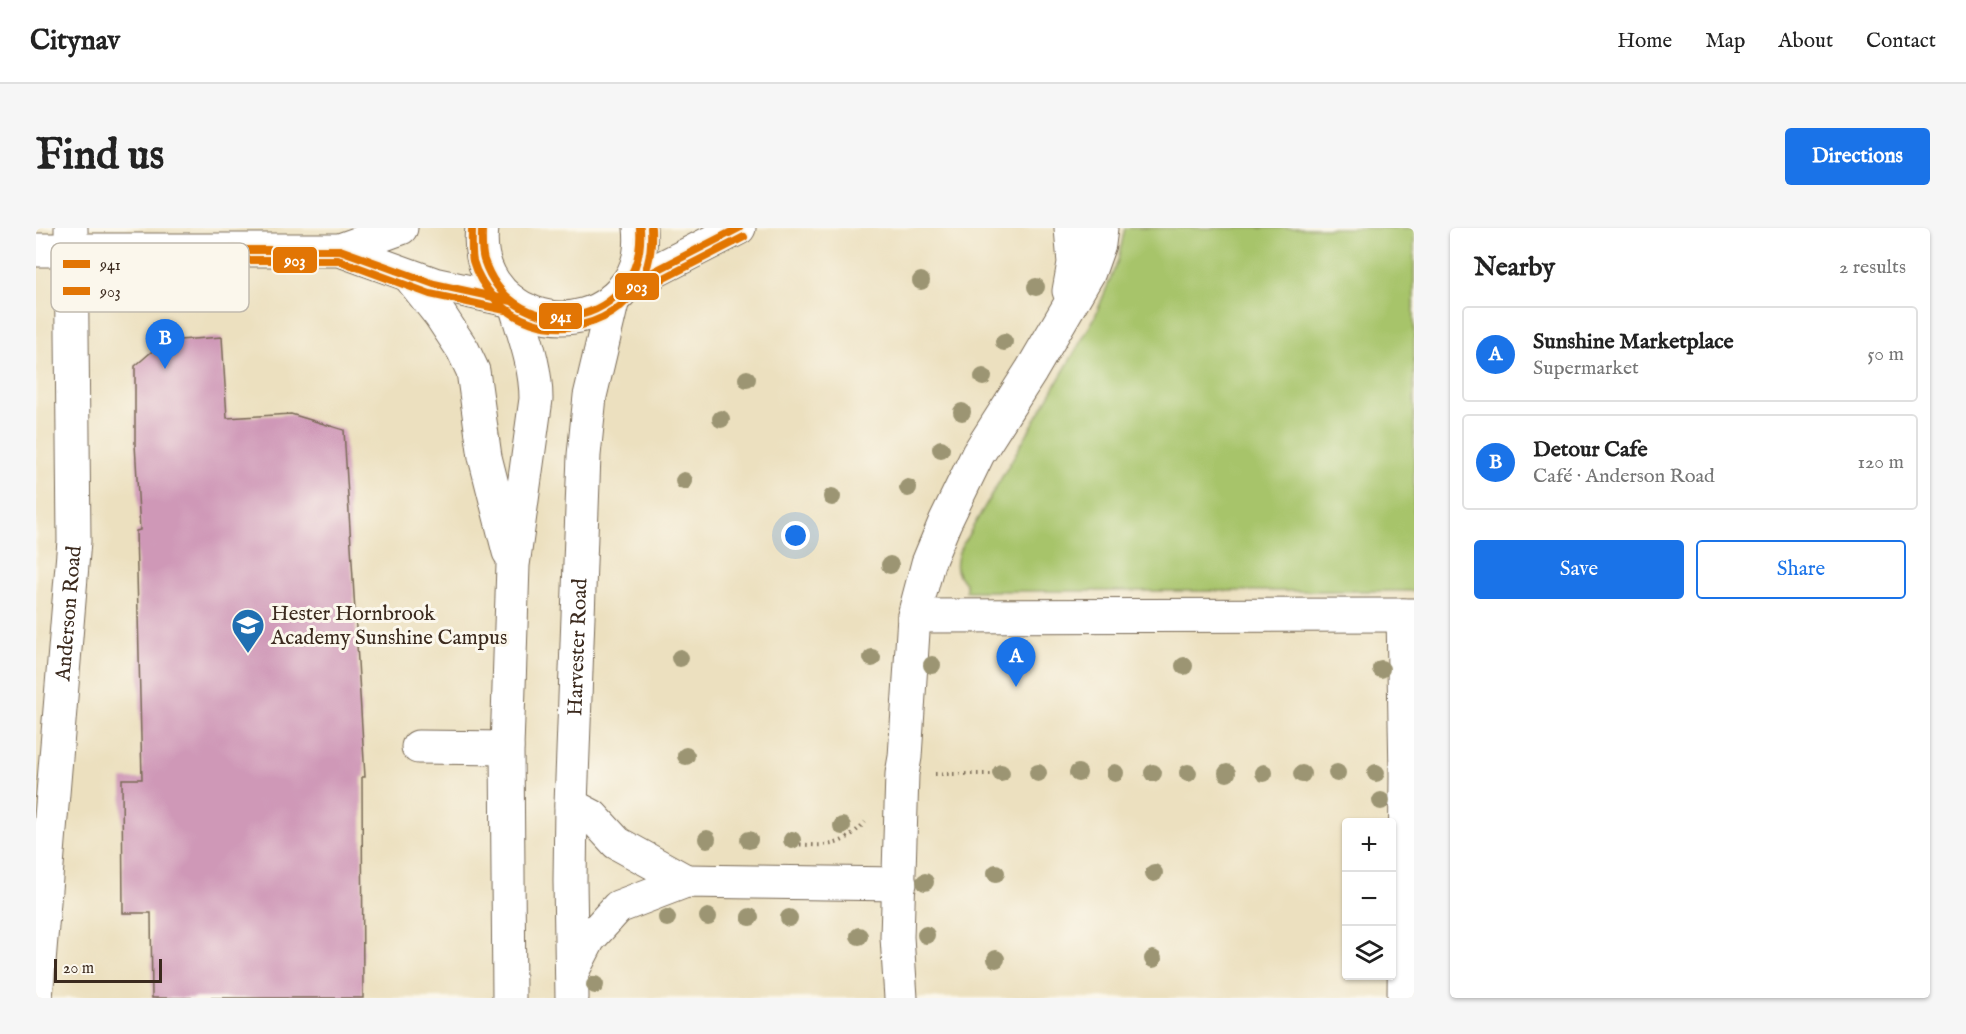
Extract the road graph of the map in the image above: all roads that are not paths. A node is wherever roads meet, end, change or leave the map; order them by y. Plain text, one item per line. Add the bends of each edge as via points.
1 (401, 228) edge
2 (482, 228) edge
3 (640, 228) edge
4 (739, 228) edge
5 (1071, 228) edge
6 (1101, 228) edge
7 (71, 239) edge
8 (169, 243) edge
9 (51, 245) edge
10 (249, 246) edge
11 (36, 250) edge
12 (340, 250) junction
13 (410, 277) junction
14 (619, 293) junction
15 (514, 303) junction
16 (1065, 311) junction
17 (72, 312) edge
18 (513, 565) junction
19 (1409, 615) edge
20 (914, 616) junction
21 (418, 747) dead end
22 (507, 748) junction
23 (571, 805) junction
24 (686, 881) junction
25 (900, 884) junction
26 (571, 986) edge
27 (36, 998) edge
28 (509, 998) edge
29 (901, 998) edge
30 (1404, 998) edge

1 - 12 street
2 - 15 street via 482,249 489,273
3 - 14 street, Harvester Road via 637,262
4 - 14 street
5 - 16 street via 1074,263
6 - 16 street via 1089,272
7 - 8 street
9 - 11 street
10 - 12 street
12 - 13 street
13 - 15 street
13 - 18 street via 440,315 473,371 485,457
14 - 15 street via 587,314 557,318 528,312
14 - 23 street, Harvester Road via 595,373 585,435
15 - 18 street via 528,349 536,399
16 - 20 street via 973,464 928,562
17 - 27 street, Anderson Road via 74,541
18 - 22 street
19 - 20 street
19 - 30 street
20 - 25 street via 902,774
21 - 22 street
22 - 28 street
23 - 24 street via 592,816 617,843
23 - 26 street, Harvester Road
24 - 25 street
24 - 26 street via 618,907 589,939
25 - 29 street via 897,937

